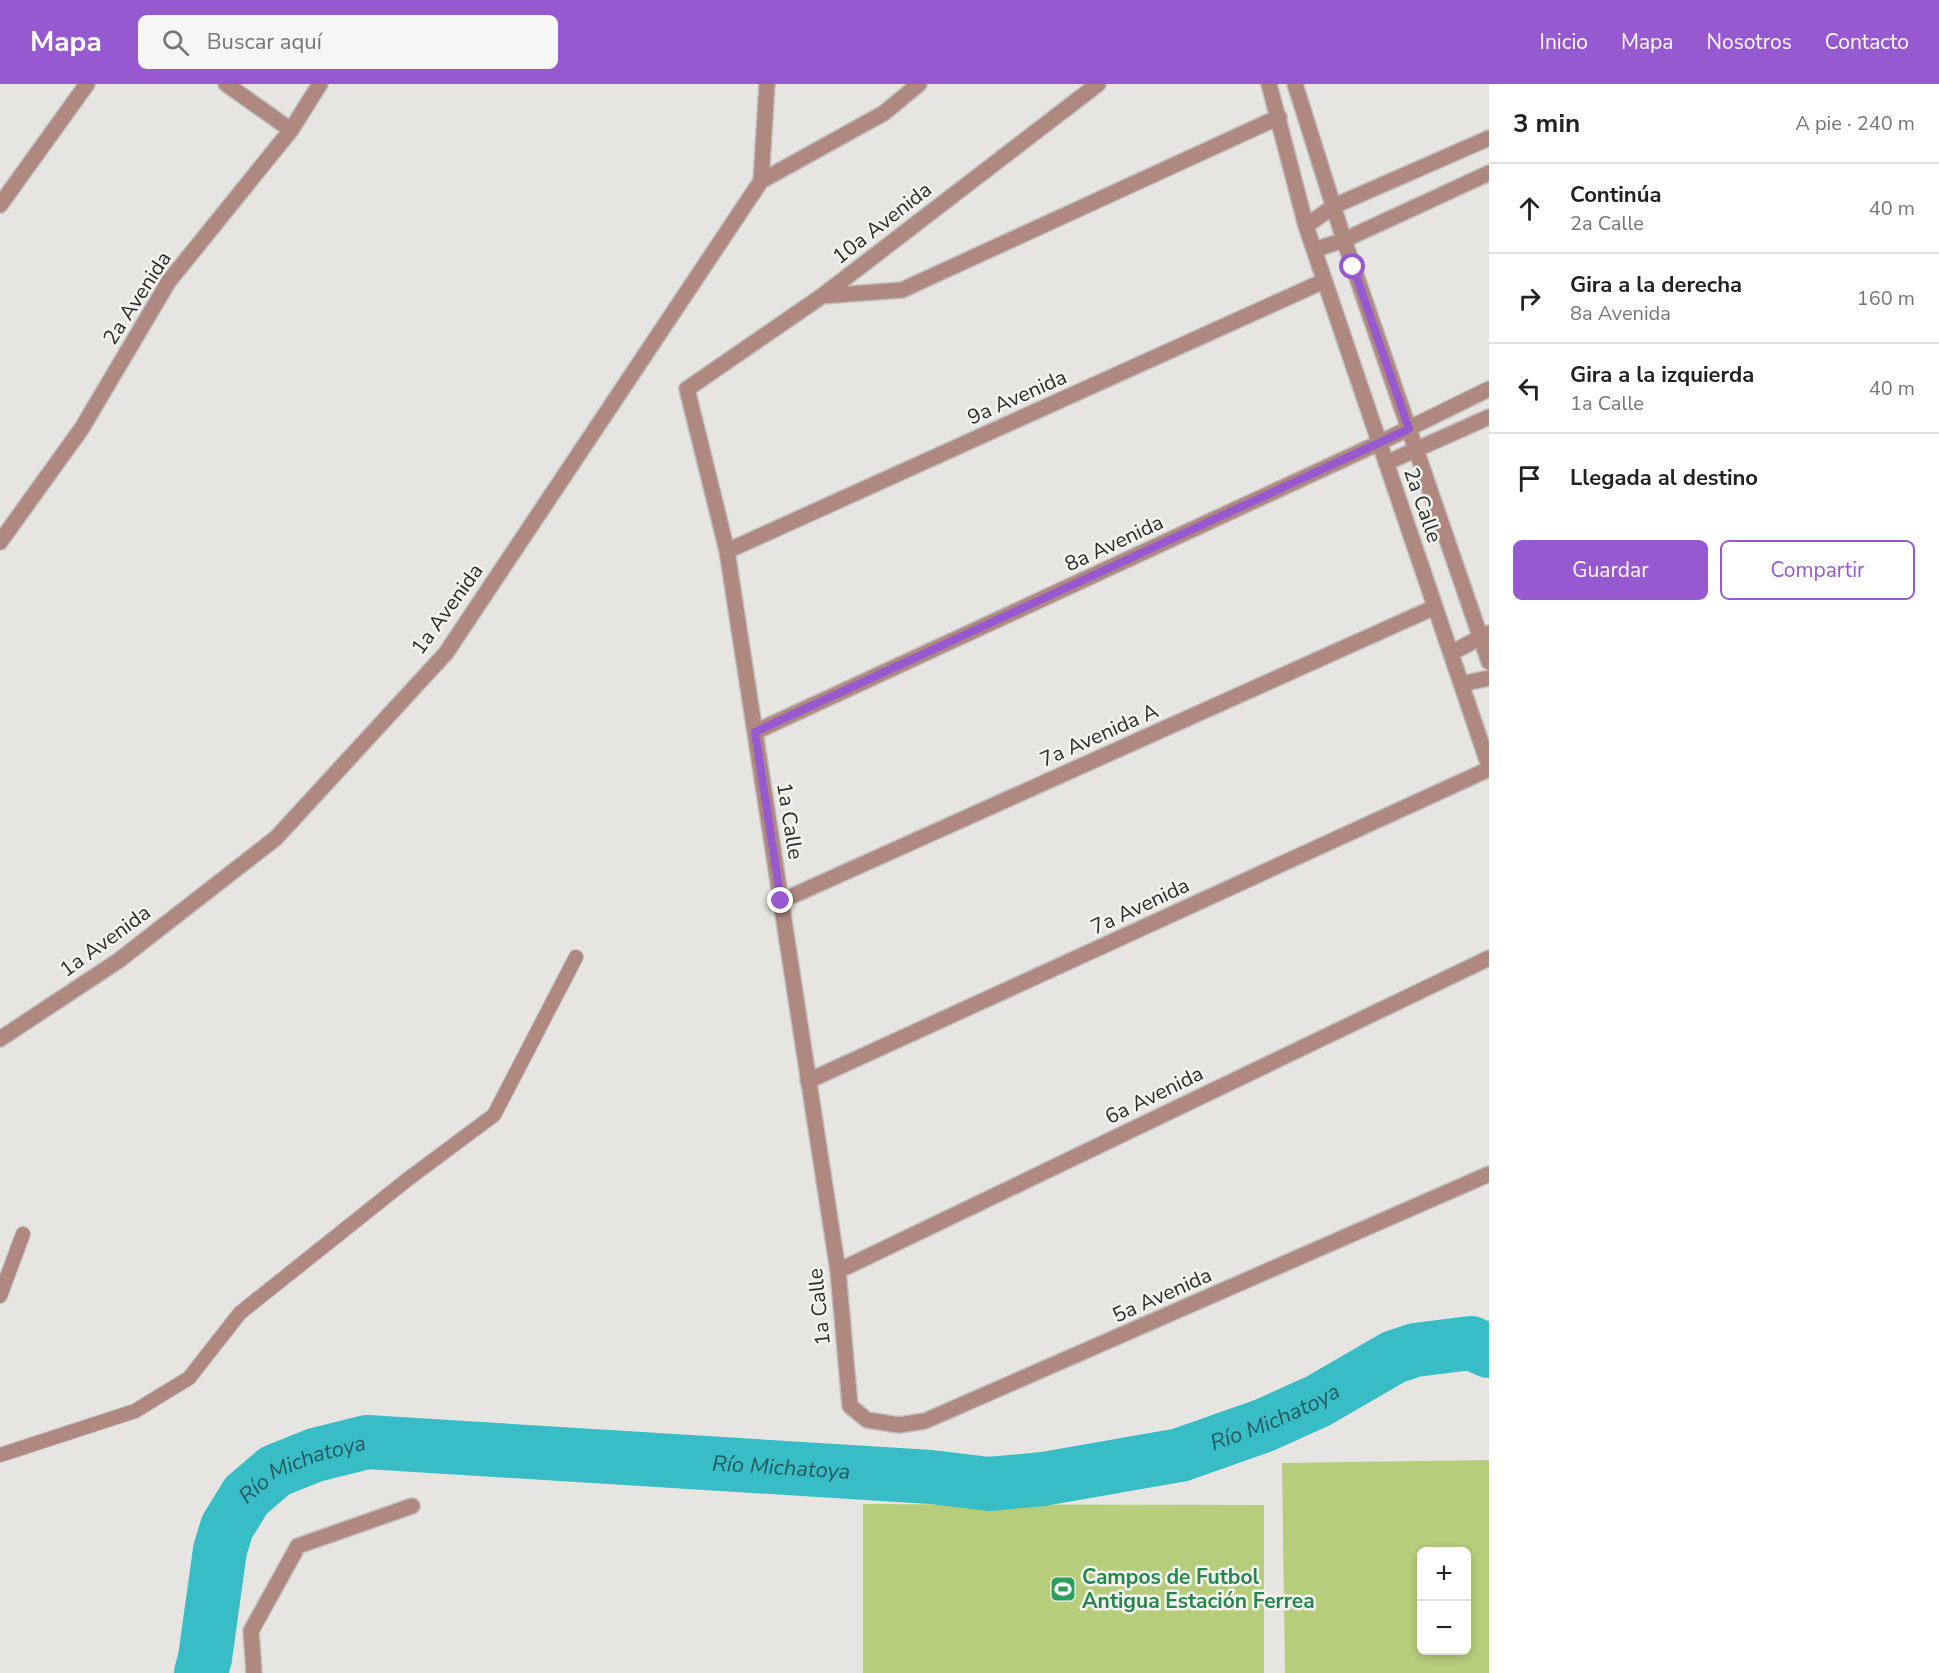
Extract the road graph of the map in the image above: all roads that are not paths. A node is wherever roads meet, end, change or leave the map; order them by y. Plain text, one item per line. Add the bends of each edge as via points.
1 (87, 84) edge
2 (226, 84) edge
3 (321, 84) edge
4 (767, 84) edge
5 (919, 84) edge
6 (1098, 84) edge
7 (1269, 84) edge
8 (1295, 84) edge
9 (1279, 117) junction
10 (291, 130) junction
11 (1489, 138) edge
12 (1489, 173) edge
13 (761, 181) junction
14 (0, 205) edge
15 (1334, 206) junction
16 (1306, 226) junction
17 (1344, 240) junction
18 (1314, 250) junction
19 (1324, 281) junction
20 (822, 296) junction
21 (687, 389) joint
22 (1489, 389) edge
23 (1489, 417) edge
24 (1409, 429) junction
25 (1379, 443) junction
26 (1416, 449) junction
27 (1386, 463) junction
28 (0, 543) edge
29 (727, 551) junction
30 (1435, 607) junction
31 (1485, 635) edge
32 (1451, 653) junction
33 (1489, 662) edge
34 (1489, 678) edge
35 (1461, 684) junction
36 (755, 732) junction
37 (1489, 767) edge
38 (781, 901) junction
39 (576, 957) dead end
40 (1489, 958) edge
41 (0, 1039) edge
42 (808, 1081) junction
43 (1489, 1174) edge
44 (23, 1234) dead end
45 (837, 1270) junction
46 (0, 1296) edge
47 (850, 1406) joint
48 (0, 1455) edge
49 (412, 1506) dead end
50 (254, 1673) edge

1 - 14 street
2 - 10 street
3 - 10 street, 2a Avenida
4 - 13 street
5 - 13 street via 884,113
6 - 20 street, 10a Avenida
7 - 9 street, 2a Calle
8 - 15 street, 2a Calle
9 - 16 street, 2a Calle
9 - 20 street via 902,290
10 - 28 street, 2a Avenida via 169,281 82,428
11 - 15 street
12 - 17 street
13 - 41 street, 1a Avenida via 446,652 276,838 118,961
15 - 16 street
15 - 17 street, 2a Calle
16 - 18 street, 2a Calle
17 - 18 street
17 - 24 street, 2a Calle
18 - 19 street, 2a Calle
19 - 25 street, 2a Calle
19 - 29 street, 9a Avenida
20 - 21 street, 10a Avenida
21 - 29 street, 1a Calle
22 - 24 street, 8a Avenida
23 - 26 street
24 - 25 street, 8a Avenida
24 - 26 street, 2a Calle
25 - 27 street, 2a Calle
25 - 36 street, 8a Avenida
26 - 27 street
26 - 31 street, 2a Calle
27 - 30 street, 2a Calle
29 - 36 street, 1a Calle
30 - 32 street, 2a Calle
30 - 38 street, 7a Avenida A
31 - 32 street
31 - 33 street, 2a Calle
32 - 35 street, 2a Calle
34 - 35 street
35 - 37 street, 2a Calle
36 - 38 street, 1a Calle
37 - 42 street, 7a Avenida
38 - 42 street, 1a Calle
39 - 48 lane via 494,1115 240,1313 189,1378 135,1411
40 - 45 street, 6a Avenida
42 - 45 street, 1a Calle
43 - 47 street, 5a Avenida via 926,1422 899,1425 867,1420
44 - 46 lane
45 - 47 street, 1a Calle
49 - 50 street via 298,1546 251,1631

